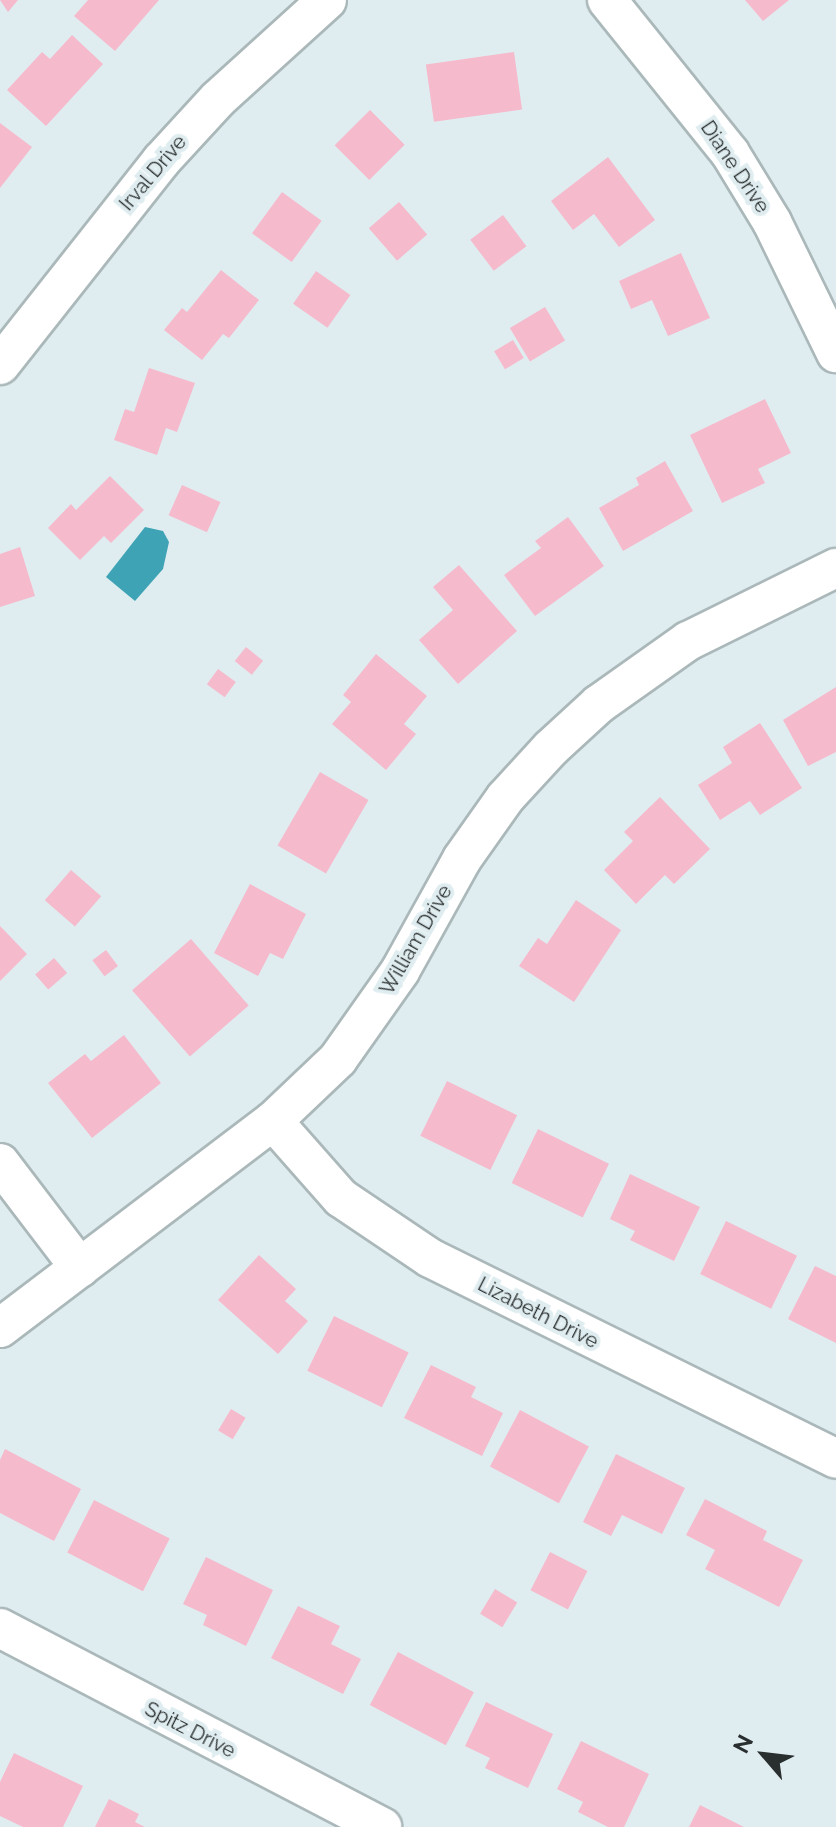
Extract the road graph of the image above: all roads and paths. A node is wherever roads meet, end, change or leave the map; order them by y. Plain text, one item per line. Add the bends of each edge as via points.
1 (327, 0) edge
2 (607, 0) edge
3 (836, 353) edge
4 (0, 365) edge
5 (836, 568) edge
6 (273, 1121) junction
7 (0, 1163) edge
8 (80, 1268) junction
9 (0, 1328) edge
10 (836, 1459) edge
11 (0, 1628) edge
12 (382, 1827) edge

1 - 4 street, Irval Drive via 218,99 161,161
2 - 3 street, Diane Drive via 730,153 772,222
5 - 6 street, William Drive via 688,641 599,704 551,748 505,798 462,859 370,1017 338,1059
6 - 8 street, William Drive
6 - 10 street, Lizabeth Drive via 341,1198 430,1258
7 - 8 street
8 - 9 street, William Drive
11 - 12 street, Spitz Drive

